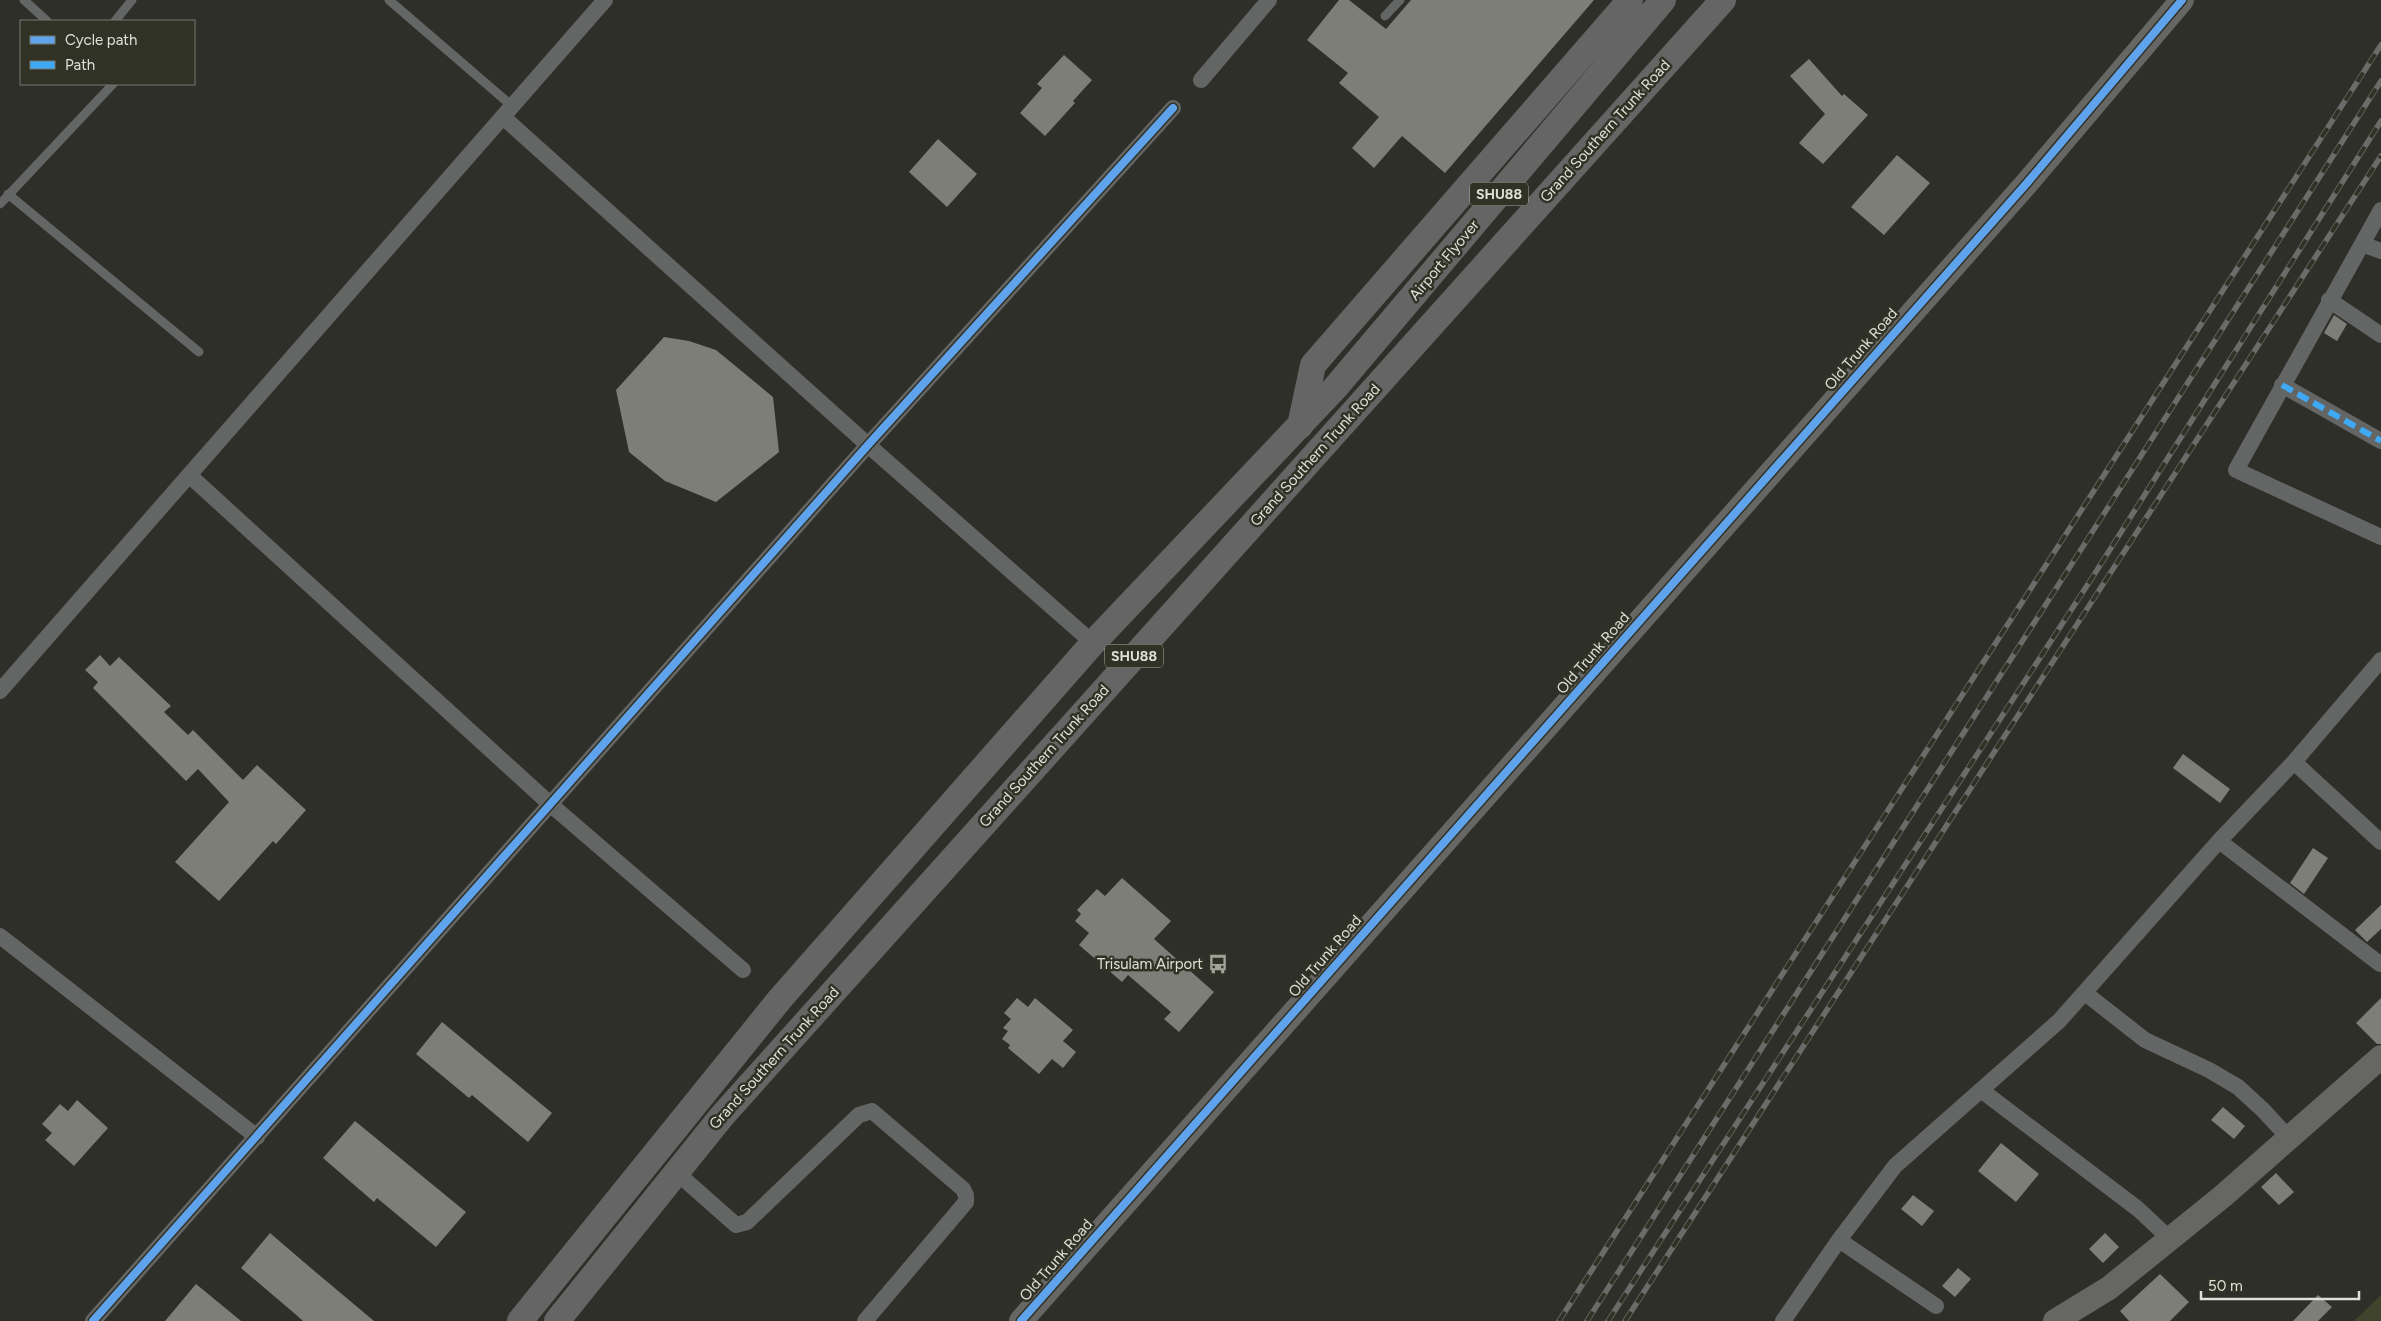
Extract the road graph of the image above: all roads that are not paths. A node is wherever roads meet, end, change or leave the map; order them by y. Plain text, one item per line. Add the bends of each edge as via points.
1 (24, 0) edge
2 (132, 0) edge
3 (389, 0) edge
4 (605, 0) edge
5 (1269, 0) edge
6 (1400, 0) edge
7 (1630, 0) edge
8 (1663, 0) edge
9 (1723, 0) edge
10 (2182, 0) edge
11 (1385, 16) dead end
12 (46, 20) edge
13 (116, 20) edge
14 (1201, 80) dead end
15 (112, 85) edge
16 (1173, 108) dead end
17 (507, 111) junction
18 (8, 194) junction
19 (0, 204) edge
20 (2381, 210) edge
21 (2362, 244) junction
22 (2381, 252) edge
23 (2329, 300) junction
24 (2381, 336) edge
25 (199, 352) dead end
26 (2282, 385) junction
27 (1300, 427) junction
28 (2381, 441) edge
29 (868, 445) junction
30 (189, 475) junction
31 (2381, 537) edge
32 (1093, 643) junction
33 (2381, 660) edge
34 (0, 691) edge
35 (2294, 762) junction
36 (550, 804) junction
37 (2219, 841) junction
38 (2381, 842) edge
39 (0, 936) edge
40 (2381, 962) edge
41 (743, 970) dead end
42 (2085, 992) junction
43 (2381, 1057) edge
44 (1981, 1090) junction
45 (257, 1137) junction
46 (2289, 1138) junction
47 (676, 1172) junction
48 (2170, 1239) junction
49 (1839, 1240) junction
50 (1936, 1306) dead end
51 (93, 1321) edge
52 (520, 1321) edge
53 (557, 1321) edge
54 (865, 1321) edge
55 (1021, 1321) edge
56 (1783, 1321) edge
57 (2055, 1321) edge

1 - 12 lane
2 - 13 lane
3 - 17 lane
4 - 17 street
5 - 14 street
6 - 11 lane
7 - 27 main road via 1313,365
8 - 27 main road, Airport Flyover / SHU88
9 - 47 main road, Grand Southern Trunk Road / SHU88 via 722,1116
10 - 55 street, Old Trunk Road via 2027,183
15 - 18 lane
16 - 29 street
17 - 29 street
17 - 30 street
18 - 19 lane
18 - 25 lane
20 - 21 street
21 - 22 street
21 - 23 street
23 - 24 street
23 - 26 street
26 - 28 street
26 - 31 street via 2236,470
27 - 32 main road, Grand Southern Trunk Road / SHU88
29 - 32 street
29 - 36 street
30 - 34 street
30 - 36 street
32 - 52 main road, Grand Southern Trunk Road / SHU88 via 780,999
33 - 35 street
35 - 37 street
35 - 38 street
36 - 41 street
36 - 45 street
37 - 40 street
37 - 42 street
39 - 45 street
42 - 44 street via 2059,1021
42 - 46 street via 2145,1040 2238,1087
43 - 46 street
44 - 48 street via 2138,1209
44 - 49 street via 1895,1166
45 - 51 street
46 - 48 street
47 - 53 main road, Grand Southern Trunk Road / SHU88
47 - 54 street via 741,1226 859,1114 872,1111 964,1189 966,1202
48 - 57 street via 2109,1288
49 - 50 street
49 - 56 street

